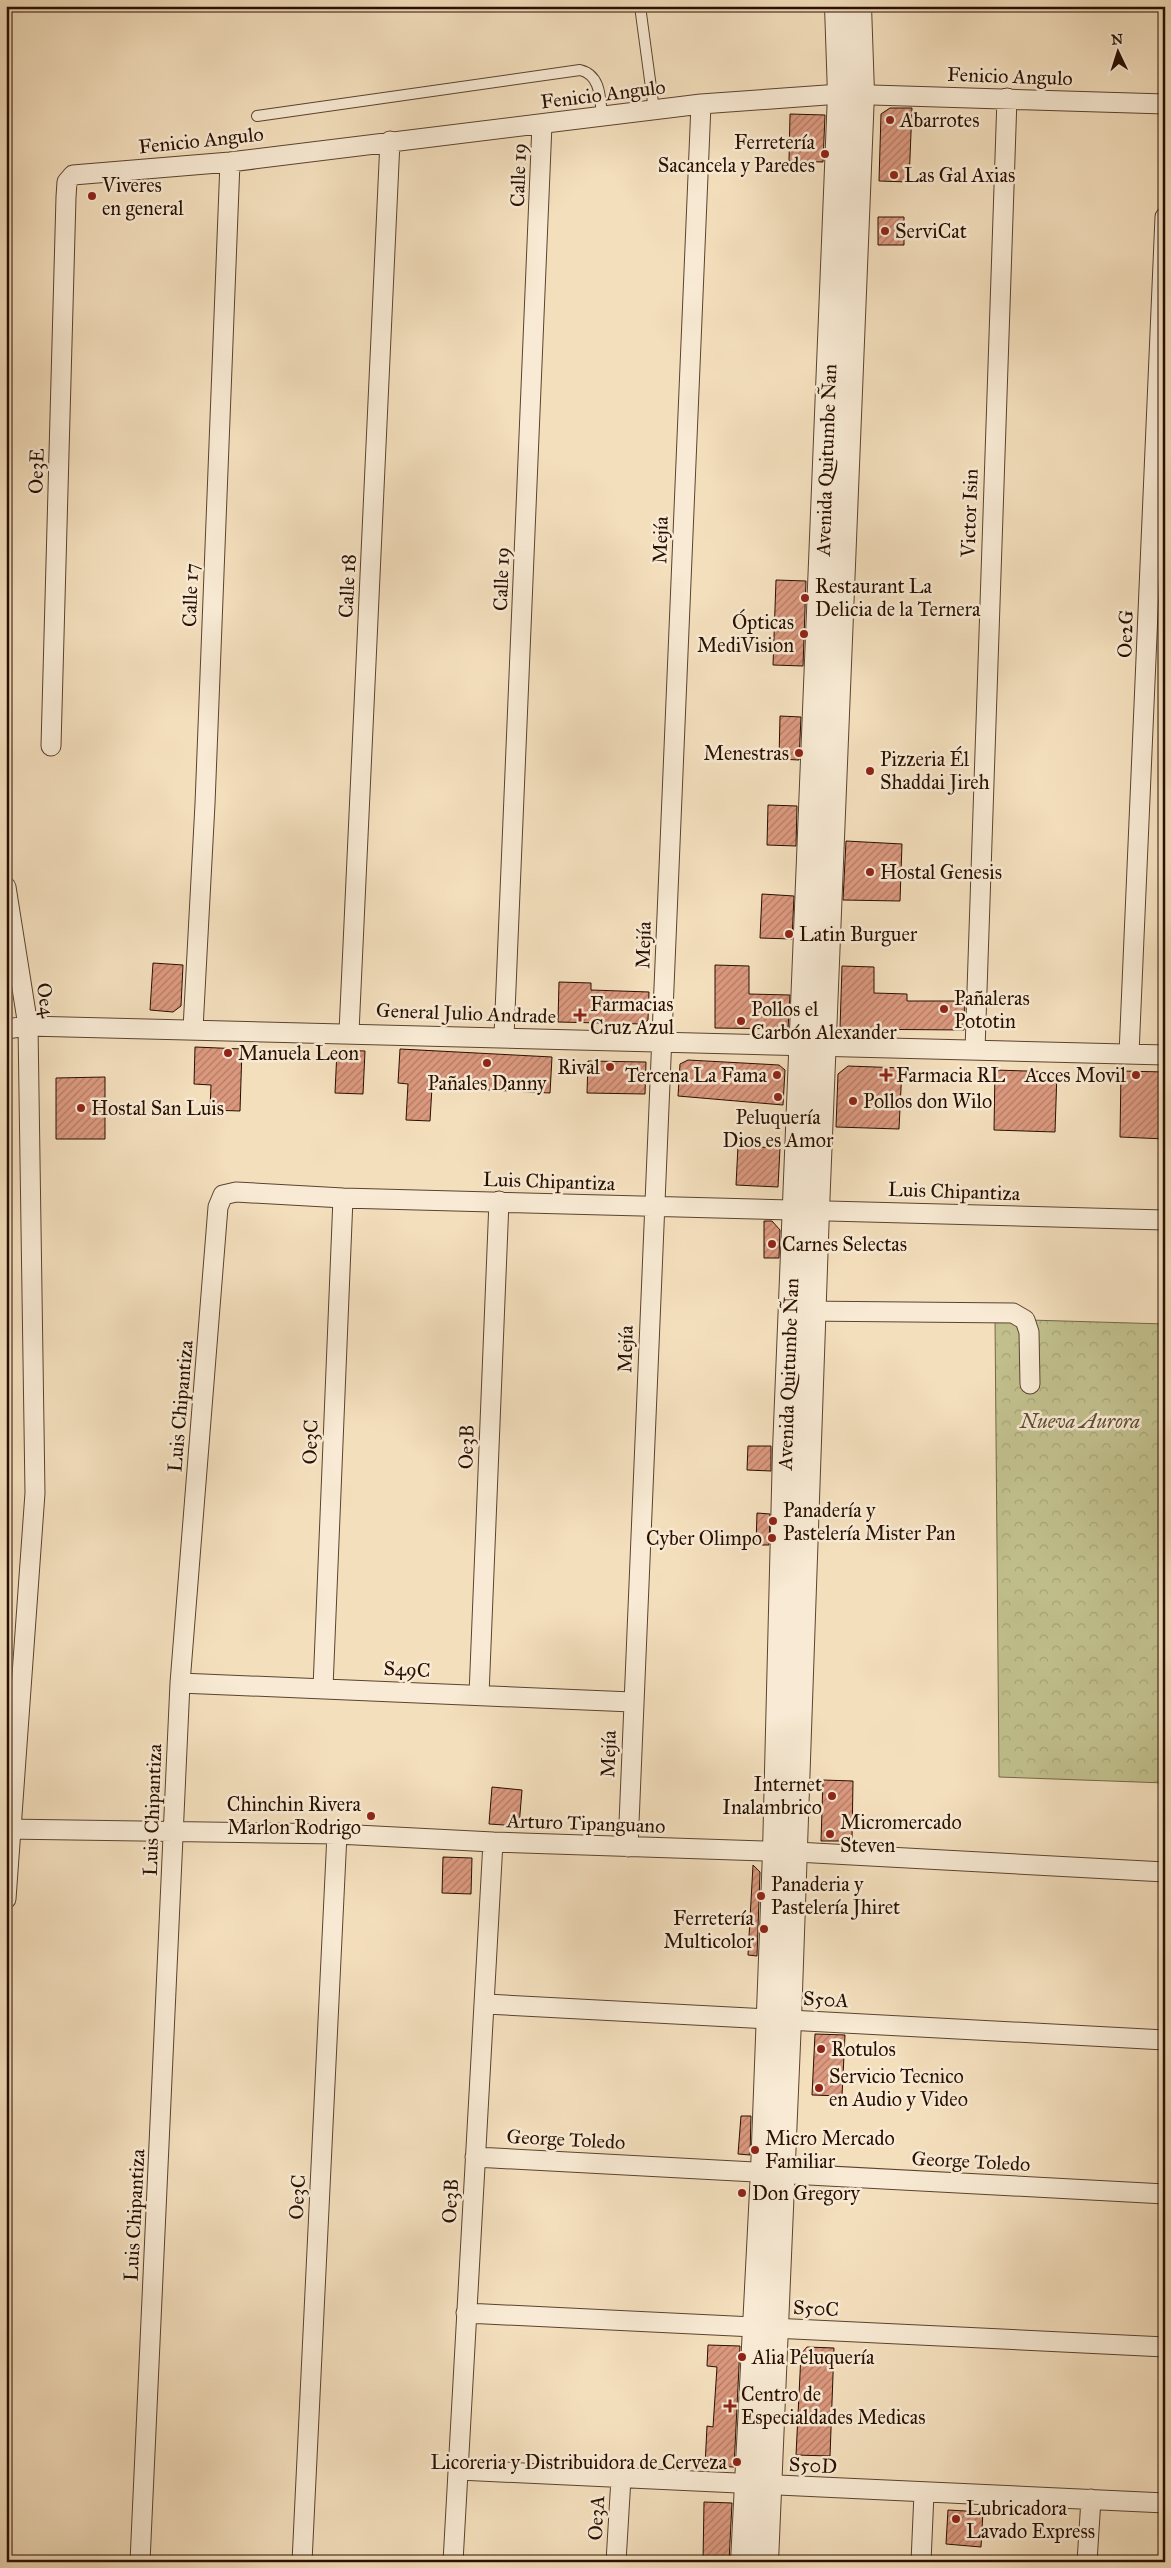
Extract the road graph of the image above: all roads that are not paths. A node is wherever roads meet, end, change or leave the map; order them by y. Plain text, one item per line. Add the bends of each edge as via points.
1 (640, 6) edge
2 (837, 6) edge
3 (859, 6) edge
4 (851, 93) junction
5 (1007, 98) junction
6 (701, 104) junction
7 (1165, 104) edge
8 (654, 110) junction
9 (257, 116) dead end
10 (602, 116) junction
11 (542, 124) junction
12 (390, 141) junction
13 (230, 162) junction
14 (66, 198) joint
15 (1165, 217) edge
16 (51, 746) dead end
17 (6, 887) edge
18 (28, 1026) junction
19 (6, 1029) edge
20 (193, 1029) junction
21 (349, 1032) junction
22 (504, 1036) junction
23 (662, 1042) junction
24 (814, 1046) junction
25 (975, 1050) junction
26 (1130, 1054) junction
27 (1165, 1054) edge
28 (343, 1198) junction
29 (499, 1201) junction
30 (654, 1206) junction
31 (806, 1210) junction
32 (1165, 1220) edge
33 (815, 1311) junction
34 (790, 1312) junction
35 (1030, 1384) dead end
36 (180, 1683) junction
37 (323, 1688) junction
38 (479, 1695) junction
39 (632, 1702) junction
40 (10, 1829) edge
41 (174, 1830) junction
42 (337, 1834) junction
43 (494, 1842) junction
44 (628, 1847) junction
45 (785, 1852) junction
46 (1165, 1872) edge
47 (6, 1899) edge
48 (486, 2004) junction
49 (779, 2019) junction
50 (1165, 2040) edge
51 (475, 2157) junction
52 (773, 2172) junction
53 (1165, 2194) edge
54 (466, 2313) junction
55 (766, 2328) junction
56 (1165, 2347) edge
57 (459, 2470) junction
58 (621, 2478) junction
59 (759, 2484) junction
60 (924, 2493) junction
61 (1091, 2499) junction
62 (1165, 2502) edge
63 (140, 2562) edge
64 (302, 2562) edge
65 (453, 2562) edge
66 (616, 2562) edge
67 (744, 2562) edge
68 (766, 2562) edge
69 (921, 2562) edge
70 (1087, 2562) edge

1 - 8 lane
2 - 4 street, Avenida Quitumbe Ñan
3 - 4 street, Avenida Quitumbe Ñan
4 - 5 street, Fenicio Angulo
4 - 6 street, Fenicio Angulo
4 - 24 street, Avenida Quitumbe Ñan
5 - 7 street, Fenicio Angulo
5 - 25 street, Victor Isin
6 - 8 street, Fenicio Angulo
6 - 23 street, Mejía
8 - 10 street, Fenicio Angulo
9 - 10 lane via 580,70 594,77
10 - 11 street, Fenicio Angulo
11 - 12 street, Fenicio Angulo
11 - 22 street, Calle 19
12 - 13 street, Fenicio Angulo
12 - 21 street, Calle 18
13 - 14 street, Fenicio Angulo via 73,175 67,182
13 - 20 street, Calle 17
14 - 16 street, Oe3E
15 - 26 street, Oe2G
17 - 18 street, Oe4
18 - 19 street, General Julio Andrade
18 - 20 street, General Julio Andrade
18 - 40 street, Oe4 via 35,1493
20 - 21 street, General Julio Andrade
21 - 22 street, General Julio Andrade
22 - 23 street, General Julio Andrade
23 - 24 street, General Julio Andrade
23 - 30 street, Mejía
24 - 25 street, General Julio Andrade
24 - 31 street, Avenida Quitumbe Ñan
25 - 26 street, General Julio Andrade
26 - 27 street, General Julio Andrade
28 - 29 street, Luis Chipantiza
28 - 36 street, Luis Chipantiza via 236,1192 224,1195 218,1207
28 - 37 street, Oe3C
29 - 30 street, Luis Chipantiza
29 - 38 street, Oe3B
30 - 31 street, Luis Chipantiza
30 - 39 street, Mejía
31 - 32 street, Luis Chipantiza
31 - 33 street, Avenida Quitumbe Ñan
31 - 34 street, Avenida Quitumbe Ñan
33 - 34 street
33 - 35 street via 1013,1313 1025,1320 1029,1332
33 - 45 street, Avenida Quitumbe Ñan
34 - 45 street, Avenida Quitumbe Ñan
36 - 37 street, S49C
36 - 41 street, Luis Chipantiza
37 - 38 street, S49C
38 - 39 street, S49C
39 - 44 street, Mejía
40 - 41 street, Arturo Tipanguano
40 - 47 street, Oe4
41 - 42 street, Arturo Tipanguano
41 - 63 street, Luis Chipantiza
42 - 43 street, Arturo Tipanguano
42 - 64 street, Oe3C
43 - 44 street, Arturo Tipanguano
43 - 48 street, Oe3B
44 - 45 street, Arturo Tipanguano
45 - 46 street, Arturo Tipanguano
45 - 49 street, Avenida Quitumbe Ñan
48 - 49 street, S50A
48 - 51 street, Oe3B
49 - 50 street, S50A
49 - 52 street, Avenida Quitumbe Ñan
51 - 52 street, George Toledo
51 - 54 street, Oe3B
52 - 53 street, George Toledo
52 - 55 street, Avenida Quitumbe Ñan
54 - 55 street, S50C
54 - 57 street, Oe3B
55 - 56 street, S50C
55 - 59 street, Avenida Quitumbe Ñan
57 - 58 street, S50D
57 - 65 street, Oe3B
58 - 59 street, S50D
58 - 66 street, Oe3A
59 - 60 street, S50D
59 - 67 street, Avenida Quitumbe Ñan
59 - 68 street, Avenida Quitumbe Ñan
60 - 61 street, S50D
60 - 69 street
61 - 62 street, S50D
61 - 70 street

